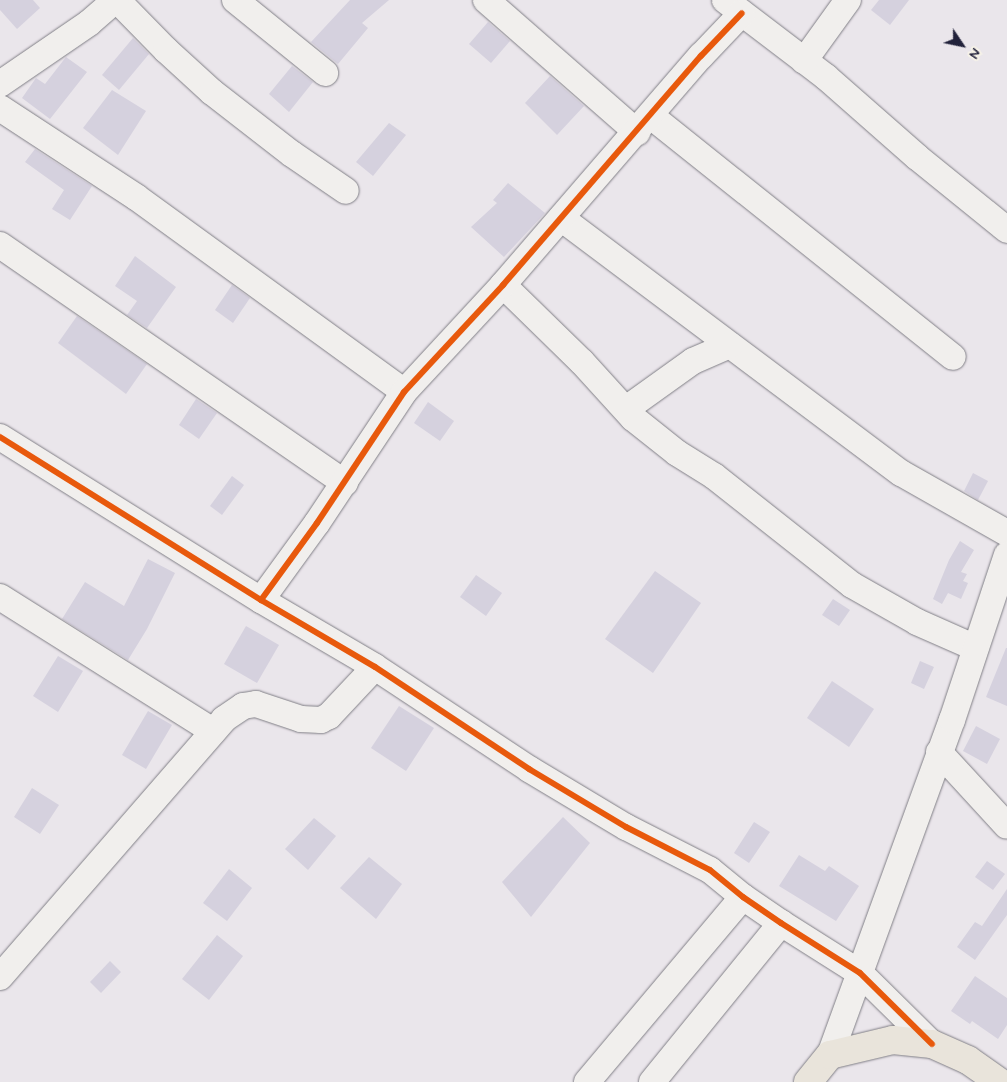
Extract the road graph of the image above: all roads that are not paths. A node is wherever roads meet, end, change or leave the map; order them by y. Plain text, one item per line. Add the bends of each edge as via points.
1 (116, 0) edge
2 (235, 0) edge
3 (486, 0) edge
4 (848, 0) edge
5 (734, 7) edge
6 (804, 61) junction
7 (325, 73) dead end
8 (0, 84) edge
9 (0, 108) edge
10 (644, 124) junction
11 (346, 191) dead end
12 (561, 218) junction
13 (1007, 230) edge
14 (0, 245) edge
15 (504, 285) junction
16 (730, 345) junction
17 (953, 357) dead end
18 (404, 392) junction
19 (626, 409) junction
20 (0, 437) edge
21 (345, 483) junction
22 (1007, 534) edge
23 (1006, 562) edge
24 (0, 597) edge
25 (262, 600) junction
26 (976, 648) junction
27 (375, 667) junction
28 (213, 731) junction
29 (939, 752) junction
30 (1007, 826) edge
31 (743, 897) junction
32 (781, 923) junction
33 (860, 973) junction
34 (0, 977) edge
35 (932, 1044) junction
36 (830, 1054) junction
37 (587, 1082) edge
38 (652, 1082) edge
39 (808, 1082) edge
40 (1000, 1082) edge

1 - 8 street via 89,23
1 - 11 street via 212,92
2 - 7 street
3 - 10 street
4 - 6 street
5 - 6 street
5 - 10 street via 701,56
6 - 13 street
9 - 18 street via 136,197
10 - 12 street
10 - 17 street
12 - 15 street
12 - 16 street
14 - 21 street
15 - 18 street
15 - 19 street
16 - 19 street via 693,362
16 - 22 street via 901,473
18 - 21 street
19 - 26 street via 646,429 714,476 852,585 917,622
20 - 25 street
21 - 25 street
23 - 26 street
24 - 28 street
25 - 27 street
26 - 29 street
27 - 28 street via 329,716 320,720 301,719 256,704 243,706 224,718
27 - 31 street via 529,769 626,827 710,870
28 - 34 street
29 - 30 street
29 - 33 street
31 - 32 street
31 - 37 street
32 - 33 street
32 - 38 street
33 - 35 street
33 - 36 street
35 - 36 main road via 894,1040
35 - 40 main road via 968,1060
36 - 39 main road

